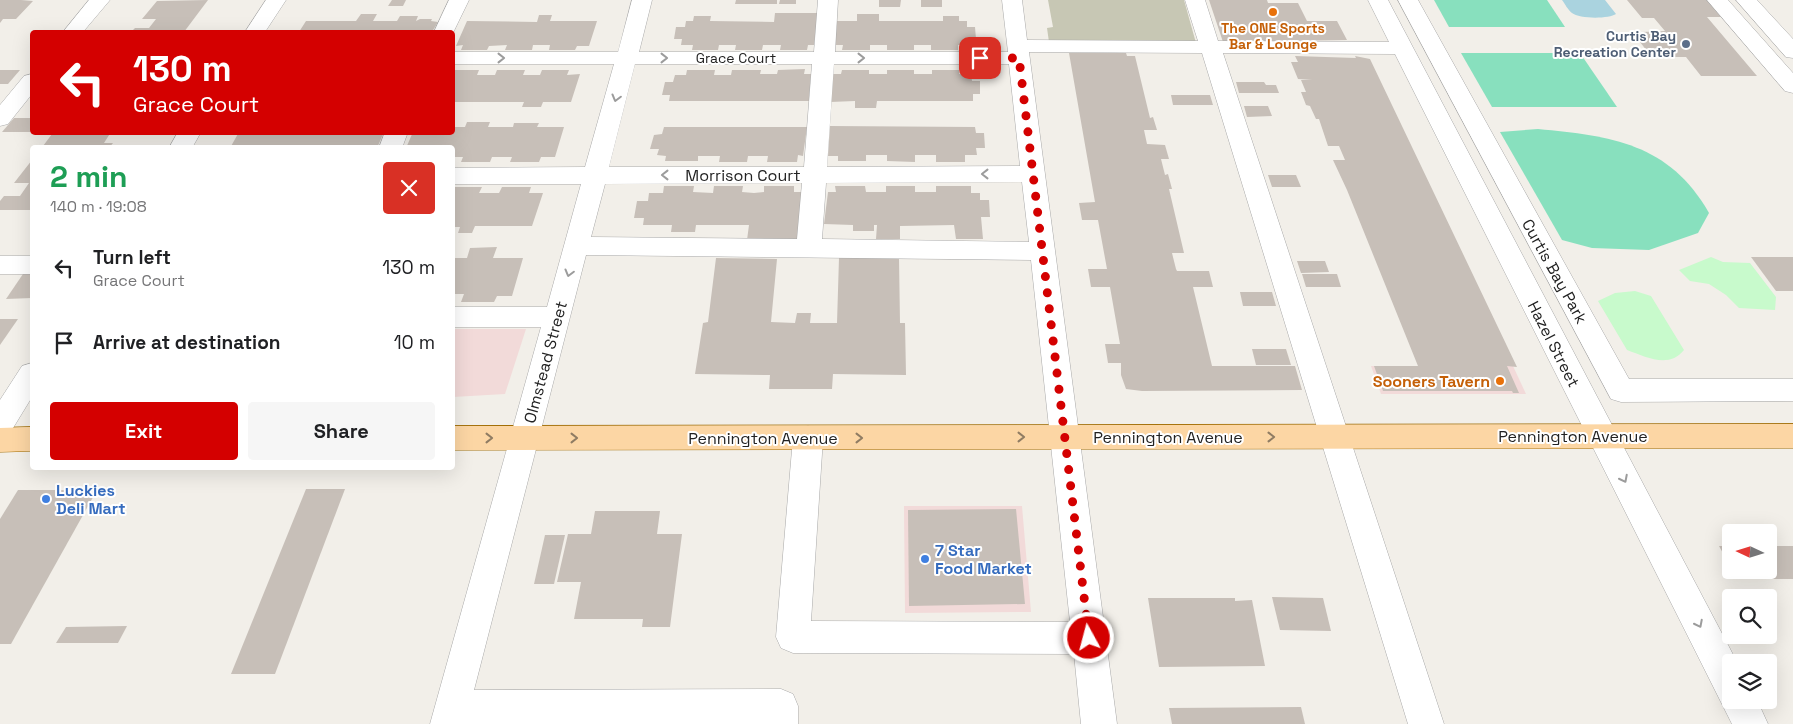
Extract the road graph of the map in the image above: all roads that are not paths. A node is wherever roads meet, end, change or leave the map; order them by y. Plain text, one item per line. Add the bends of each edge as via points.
1 (100, 0) edge
2 (276, 0) edge
3 (459, 0) edge
4 (642, 0) edge
5 (828, 0) edge
6 (1012, 0) edge
7 (1195, 0) edge
8 (1378, 0) edge
9 (1408, 0) edge
10 (1717, 0) edge
11 (1746, 0) edge
12 (75, 30) edge
13 (256, 30) edge
14 (445, 30) edge
15 (1210, 47) junction
16 (1402, 48) junction
17 (1791, 48) edge
18 (1019, 52) junction
19 (455, 58) edge
20 (627, 58) junction
21 (823, 58) junction
22 (30, 83) edge
23 (1793, 86) edge
24 (0, 120) edge
25 (1033, 174) junction
26 (595, 175) junction
27 (814, 175) junction
28 (455, 176) edge
29 (576, 246) junction
30 (809, 249) junction
31 (1042, 251) junction
32 (0, 265) edge
33 (30, 265) edge
34 (455, 317) edge
35 (557, 317) junction
36 (30, 377) edge
37 (1793, 390) edge
38 (0, 424) edge
39 (1602, 436) junction
40 (1793, 436) edge
41 (1065, 437) junction
42 (1334, 437) junction
43 (455, 438) edge
44 (525, 438) junction
45 (808, 438) junction
46 (0, 440) edge
47 (30, 440) edge
48 (1089, 638) junction
49 (1722, 669) edge
50 (1742, 709) edge
51 (450, 716) edge
52 (780, 724) edge
53 (1099, 724) edge
54 (1426, 724) edge
55 (1750, 724) edge

1 - 12 street
2 - 13 street
3 - 14 street
4 - 20 street, Olmstead Street
5 - 21 street
6 - 18 street
7 - 15 street
8 - 16 street, Hazel Street
9 - 37 street, Curtis Bay Park via 1621,391
10 - 23 street
11 - 17 street
15 - 16 street, Grace Court
15 - 18 street, Grace Court
15 - 42 street
16 - 39 street, Hazel Street
21 -> 18 street, Grace Court
18 - 25 street
19 -> 20 street, Grace Court
20 -> 21 street, Grace Court
20 -> 26 street, Olmstead Street
21 - 27 street
22 - 24 street
25 -> 27 street, Morrison Court
25 - 31 street
27 -> 26 street, Morrison Court
26 - 28 street, Morrison Court
26 - 29 street, Olmstead Street
27 - 30 street
29 - 30 street
29 -> 35 street, Olmstead Street
30 - 31 street
31 - 41 street
32 - 33 street
34 - 35 street
35 - 44 street, Olmstead Street
36 - 38 street
39 - 40 main road, Pennington Avenue
39 - 42 main road, Pennington Avenue
39 -> 49 street, Hazel Street
41 -> 42 main road, Pennington Avenue
45 -> 41 main road, Pennington Avenue
41 - 48 street
42 - 54 street
43 -> 44 main road, Pennington Avenue
44 -> 45 main road, Pennington Avenue
44 - 51 street, Olmstead Street
45 - 48 street via 793,638
46 - 47 main road
48 - 53 street
50 - 55 street
51 - 52 street via 782,706

